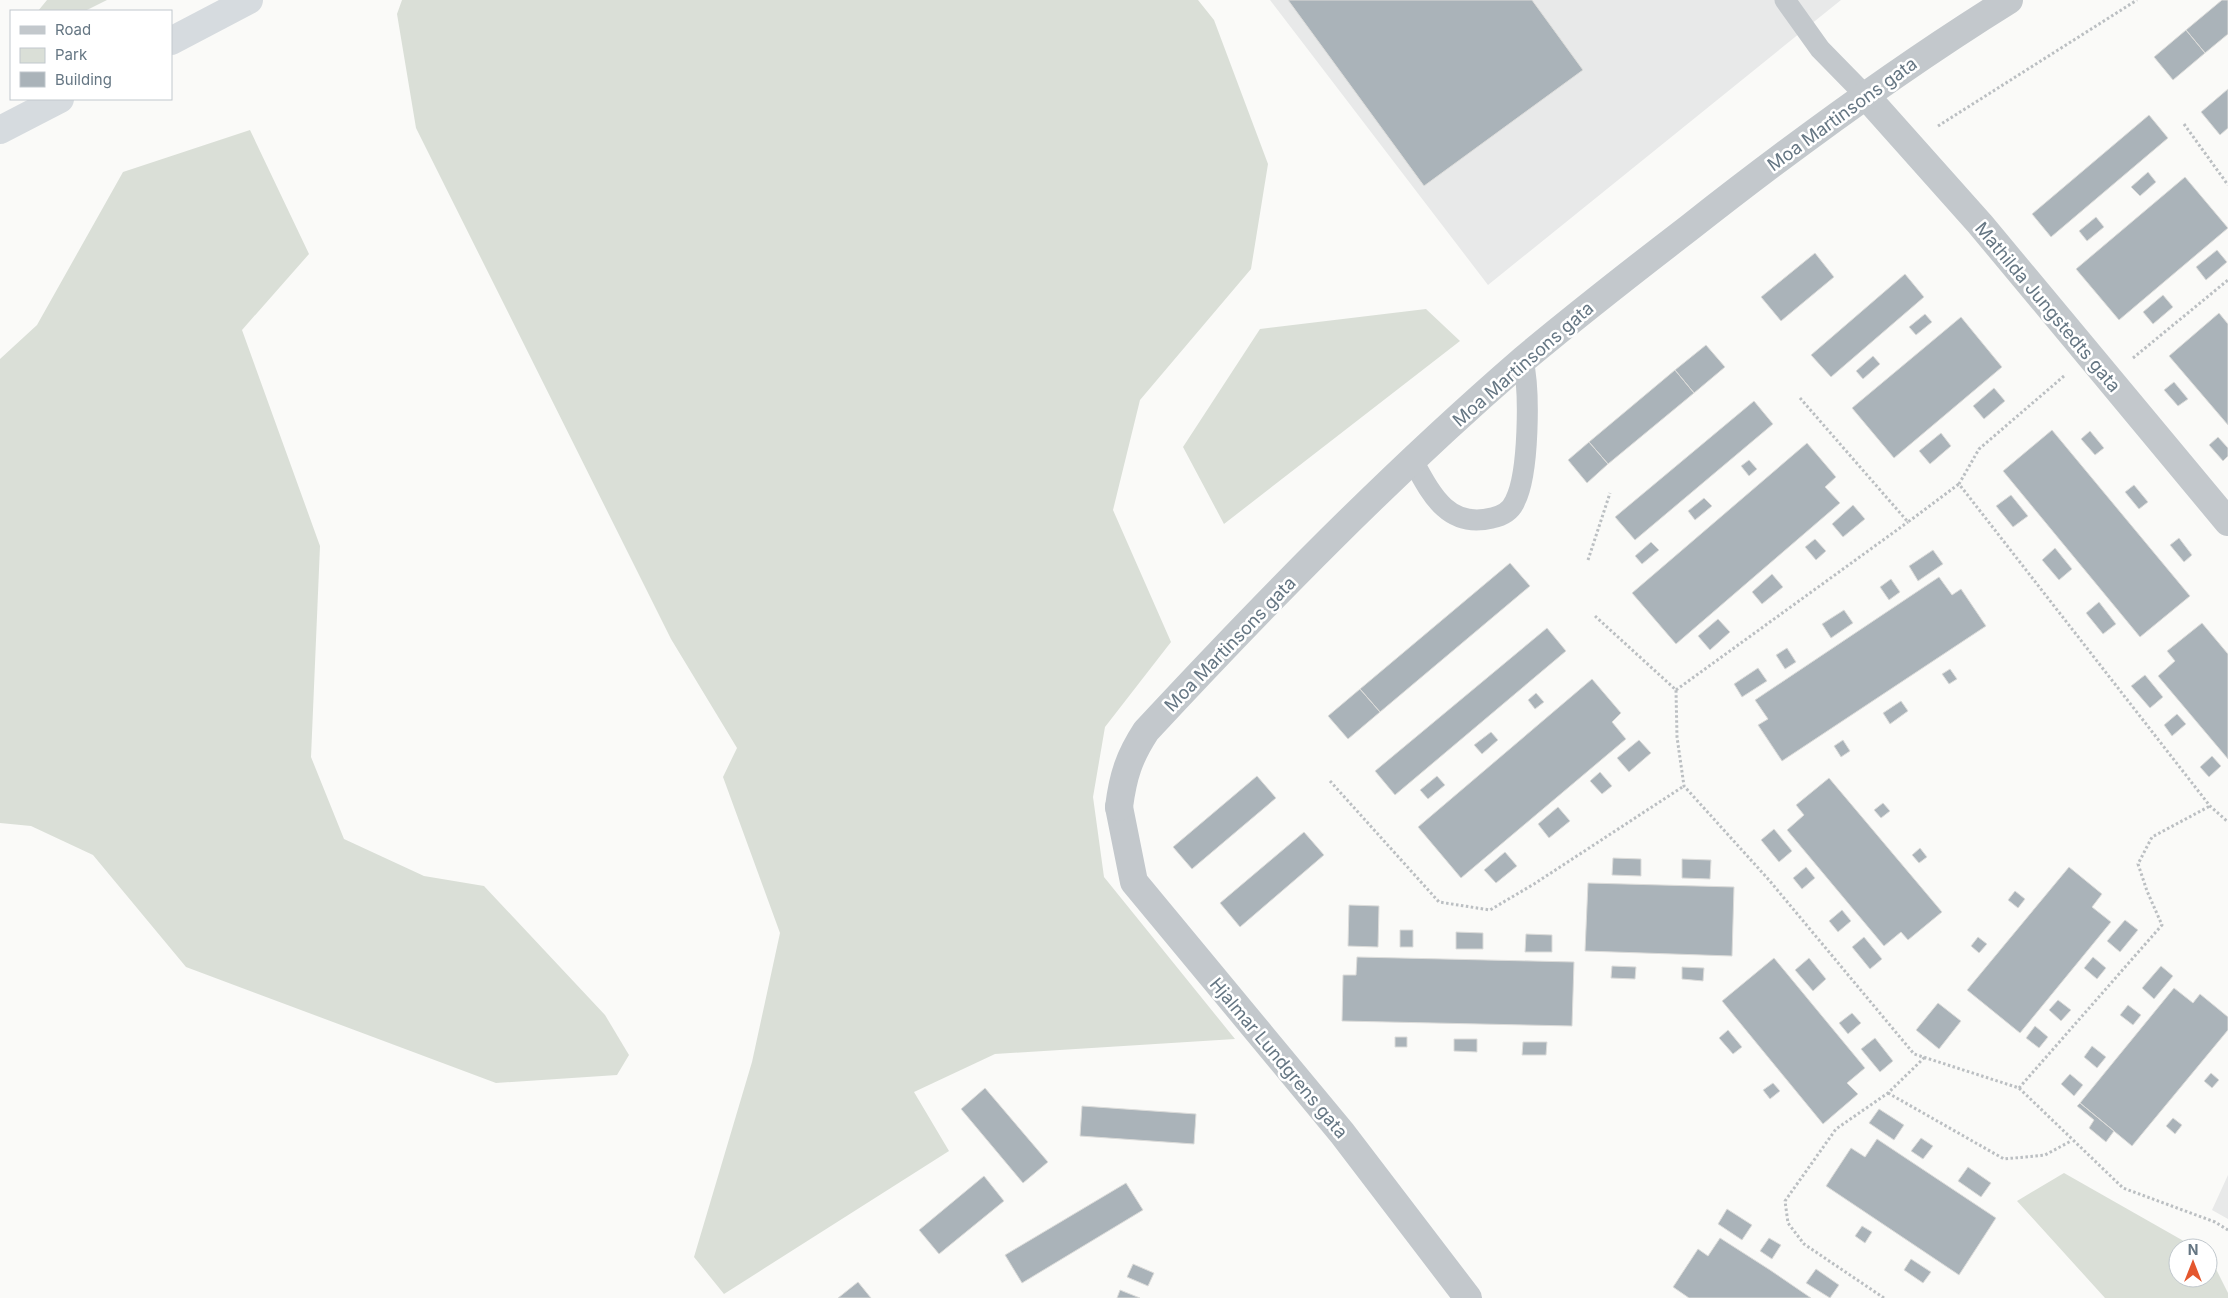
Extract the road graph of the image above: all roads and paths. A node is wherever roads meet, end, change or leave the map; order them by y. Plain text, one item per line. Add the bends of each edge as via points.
1 (249, 0) edge
2 (1785, 0) edge
3 (2009, 0) edge
4 (2137, 0) edge
5 (172, 39) edge
6 (1865, 94) junction
7 (58, 100) edge
8 (2184, 124) dead end
9 (0, 130) edge
10 (1910, 143) junction
11 (2228, 185) edge
12 (2228, 280) edge
13 (2088, 354) junction
14 (1523, 361) junction
15 (2108, 379) junction
16 (1800, 398) dead end
17 (1413, 461) junction
18 (1959, 484) junction
19 (1610, 494) dead end
20 (1908, 522) junction
21 (2228, 522) edge
22 (1588, 560) dead end
23 (1595, 616) dead end
24 (1676, 690) junction
25 (1330, 781) dead end
26 (1684, 786) junction
27 (2210, 806) junction
28 (1119, 807) joint
29 (2228, 822) edge
30 (1925, 1057) junction
31 (2019, 1088) junction
32 (1888, 1093) junction
33 (2071, 1141) junction
34 (2228, 1230) edge
35 (1468, 1298) edge
36 (1884, 1298) edge

1 - 5 highway
2 - 6 lane via 1820,50
3 - 6 street, Moa Martinsons gata
4 - 10 path
6 - 10 street, Mathilda Jungstedts gata
6 - 14 street, Moa Martinsons gata via 1730,195
7 - 9 highway
8 - 11 path
10 - 13 street, Mathilda Jungstedts gata
12 - 15 path
13 - 15 street, Mathilda Jungstedts gata
13 - 18 path via 1979,449
14 - 17 street, Moa Martinsons gata
14 - 17 lane via 1528,403 1522,474 1520,490 1510,510 1484,520 1465,519 1446,510 1432,495
15 - 21 street, Mathilda Jungstedts gata
16 - 20 path
17 - 28 street, Moa Martinsons gata via 1305,566 1146,731 1132,753 1123,777
18 - 20 path
18 - 27 path
19 - 22 path
20 - 24 path
23 - 24 path
24 - 26 path via 1677,737
25 - 26 path via 1439,902 1490,910
26 - 30 path via 1769,880 1914,1054
27 - 29 path
27 - 31 path via 2152,838 2138,864 2162,924
28 - 35 street, Hjalmar Lundgrens gata via 1134,882 1342,1133
30 - 31 path
30 - 32 path
31 - 33 path
32 - 33 path via 2004,1159 2045,1156
32 - 36 path via 1836,1129 1785,1201 1788,1223 1804,1244
33 - 34 path via 2123,1188 2215,1222

